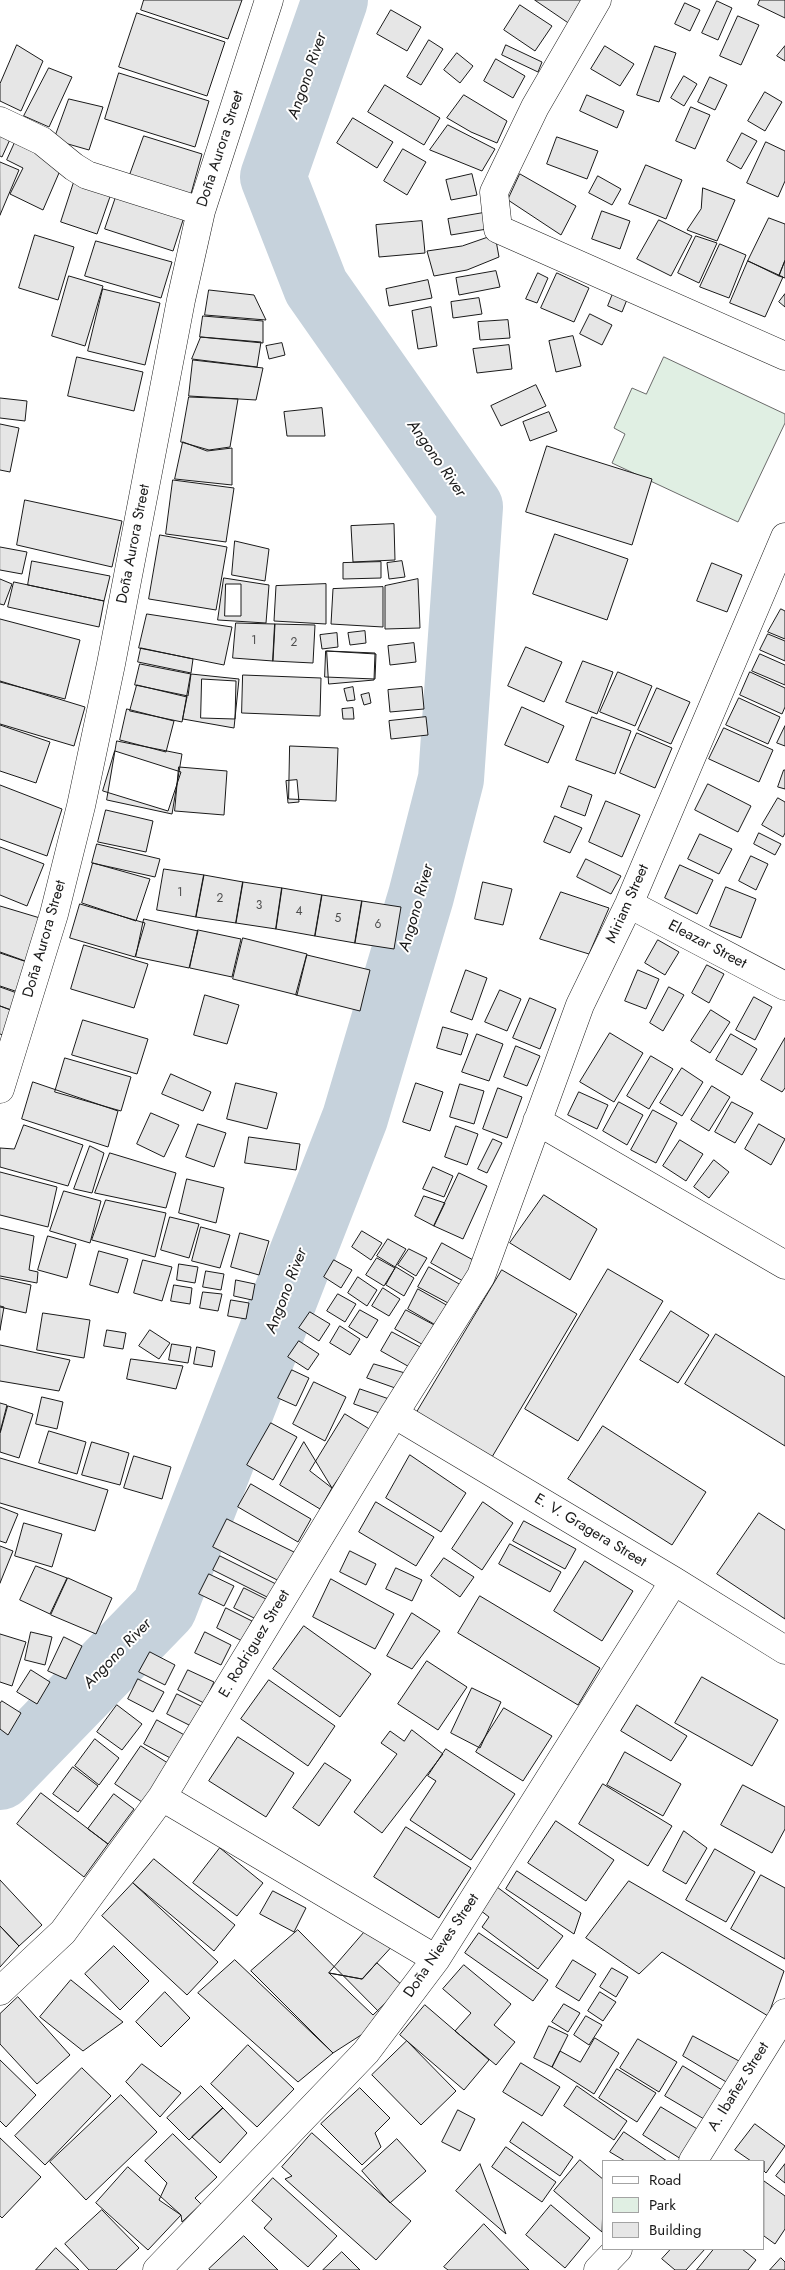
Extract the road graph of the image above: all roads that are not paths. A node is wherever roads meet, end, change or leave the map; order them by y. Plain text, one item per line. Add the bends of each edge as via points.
1 (269, 0) edge
2 (597, 0) edge
3 (0, 121) edge
4 (201, 211) junction
5 (785, 356) edge
6 (785, 536) edge
7 (775, 585) edge
8 (629, 904) junction
9 (785, 986) edge
10 (0, 1089) edge
11 (537, 1121) junction
12 (785, 1265) edge
13 (481, 1276) joint
14 (394, 1414) junction
15 (674, 1581) junction
16 (785, 1650) edge
17 (162, 1797) junction
18 (436, 1958) junction
19 (0, 1991) edge
20 (785, 2013) edge
21 (694, 2160) edge
22 (617, 2250) edge
23 (157, 2270) edge
24 (598, 2270) edge

1 - 4 street, Doña Aurora Street
2 - 5 street via 535,107 494,192 498,229
3 - 4 street via 42,141 87,175
4 - 10 street, Doña Aurora Street via 81,806 54,914
6 - 7 street, Miriam Street
7 - 8 street, Miriam Street
8 - 9 street, Eleazar Street
8 - 11 street, Miriam Street via 580,1005
11 - 12 street
11 - 13 street, Miriam Street
13 - 14 street, E. Rodriguez Street
14 - 15 street, E. V. Gragera Street
14 - 17 street, E. Rodriguez Street
15 - 16 street, E. V. Gragera Street
15 - 18 street, Doña Nieves Street
17 - 18 street
17 - 19 street, E. Rodriguez Street via 63,1932
18 - 23 street, Doña Nieves Street via 366,2052
20 - 21 street, A. Ibañez Street
22 - 24 street

